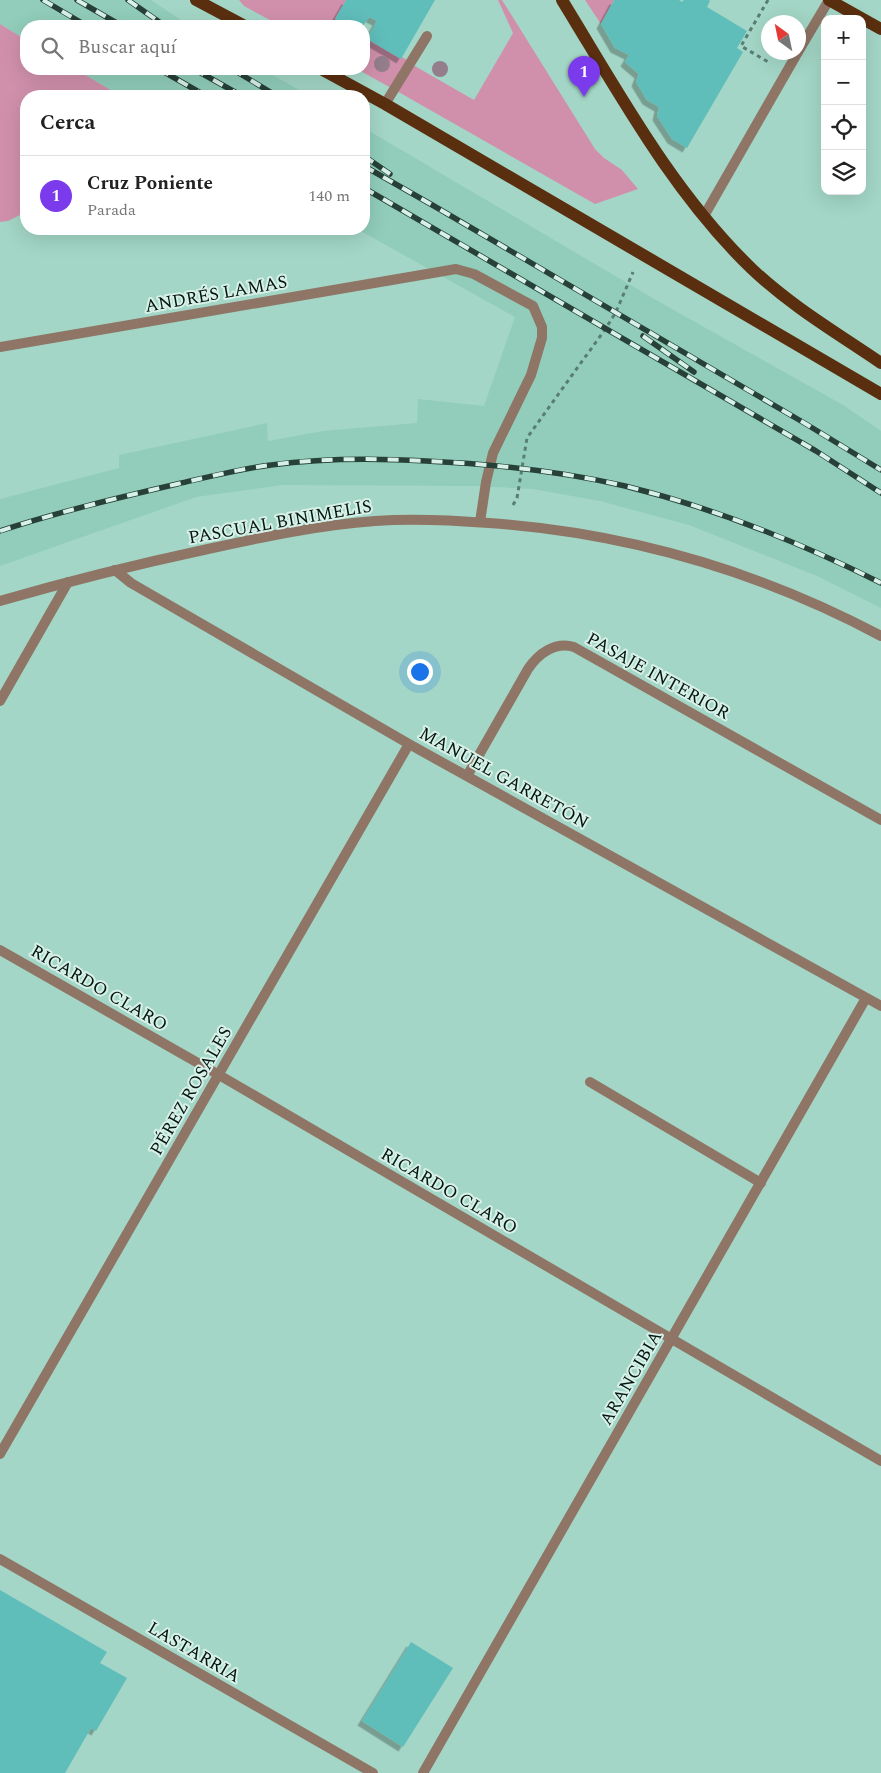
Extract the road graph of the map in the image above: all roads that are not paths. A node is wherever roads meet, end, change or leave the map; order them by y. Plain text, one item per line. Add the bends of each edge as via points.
1 (196, 0) edge
2 (562, 0) edge
3 (829, 0) edge
4 (234, 20) edge
5 (881, 29) edge
6 (427, 36) dead end
7 (806, 39) edge
8 (794, 60) edge
9 (332, 75) edge
10 (359, 90) edge
11 (370, 96) edge
12 (385, 104) junction
13 (704, 216) junction
14 (0, 347) edge
15 (881, 363) edge
16 (881, 394) edge
17 (480, 522) junction
18 (115, 570) junction
19 (68, 582) junction
20 (0, 601) edge
21 (881, 636) edge
22 (0, 701) edge
23 (409, 744) junction
24 (467, 776) junction
25 (881, 820) edge
26 (0, 950) edge
27 (866, 998) junction
28 (881, 1006) edge
29 (219, 1075) junction
30 (590, 1082) dead end
31 (761, 1183) junction
32 (672, 1339) junction
33 (0, 1454) edge
34 (881, 1461) edge
35 (0, 1560) edge
36 (373, 1773) edge
37 (423, 1773) edge

1 - 4 main road
2 - 13 main road via 640,127
3 - 5 main road
3 - 7 street
6 - 12 street
8 - 13 street
9 - 10 main road
11 - 12 main road
12 - 16 main road
13 - 15 main road via 727,244 775,288
14 - 17 street, ANDRÉS LAMAS via 456,269 474,274 532,306 542,327 531,375 493,453
17 - 18 street, PASCUAL BINIMELIS via 430,519 324,527 258,538
17 - 21 street, PASCUAL BINIMELIS via 547,528 652,547 718,566 783,590
18 - 19 street, PASCUAL BINIMELIS
18 - 23 street, MANUEL GARRETÓN via 131,583
19 - 20 street, PASCUAL BINIMELIS
19 - 22 street
23 - 24 street, MANUEL GARRETÓN
23 - 29 street, PÉREZ ROSALES
24 - 25 street, PASAJE INTERIOR via 534,660 549,649 568,645
24 - 27 street, MANUEL GARRETÓN
26 - 29 street, RICARDO CLARO
27 - 28 street, MANUEL GARRETÓN
27 - 31 street, ARANCIBIA
29 - 32 street, RICARDO CLARO
29 - 33 street, PÉREZ ROSALES
30 - 31 street
31 - 32 street, ARANCIBIA
32 - 34 street, RICARDO CLARO
32 - 37 street, ARANCIBIA
35 - 36 street, LASTARRIA

